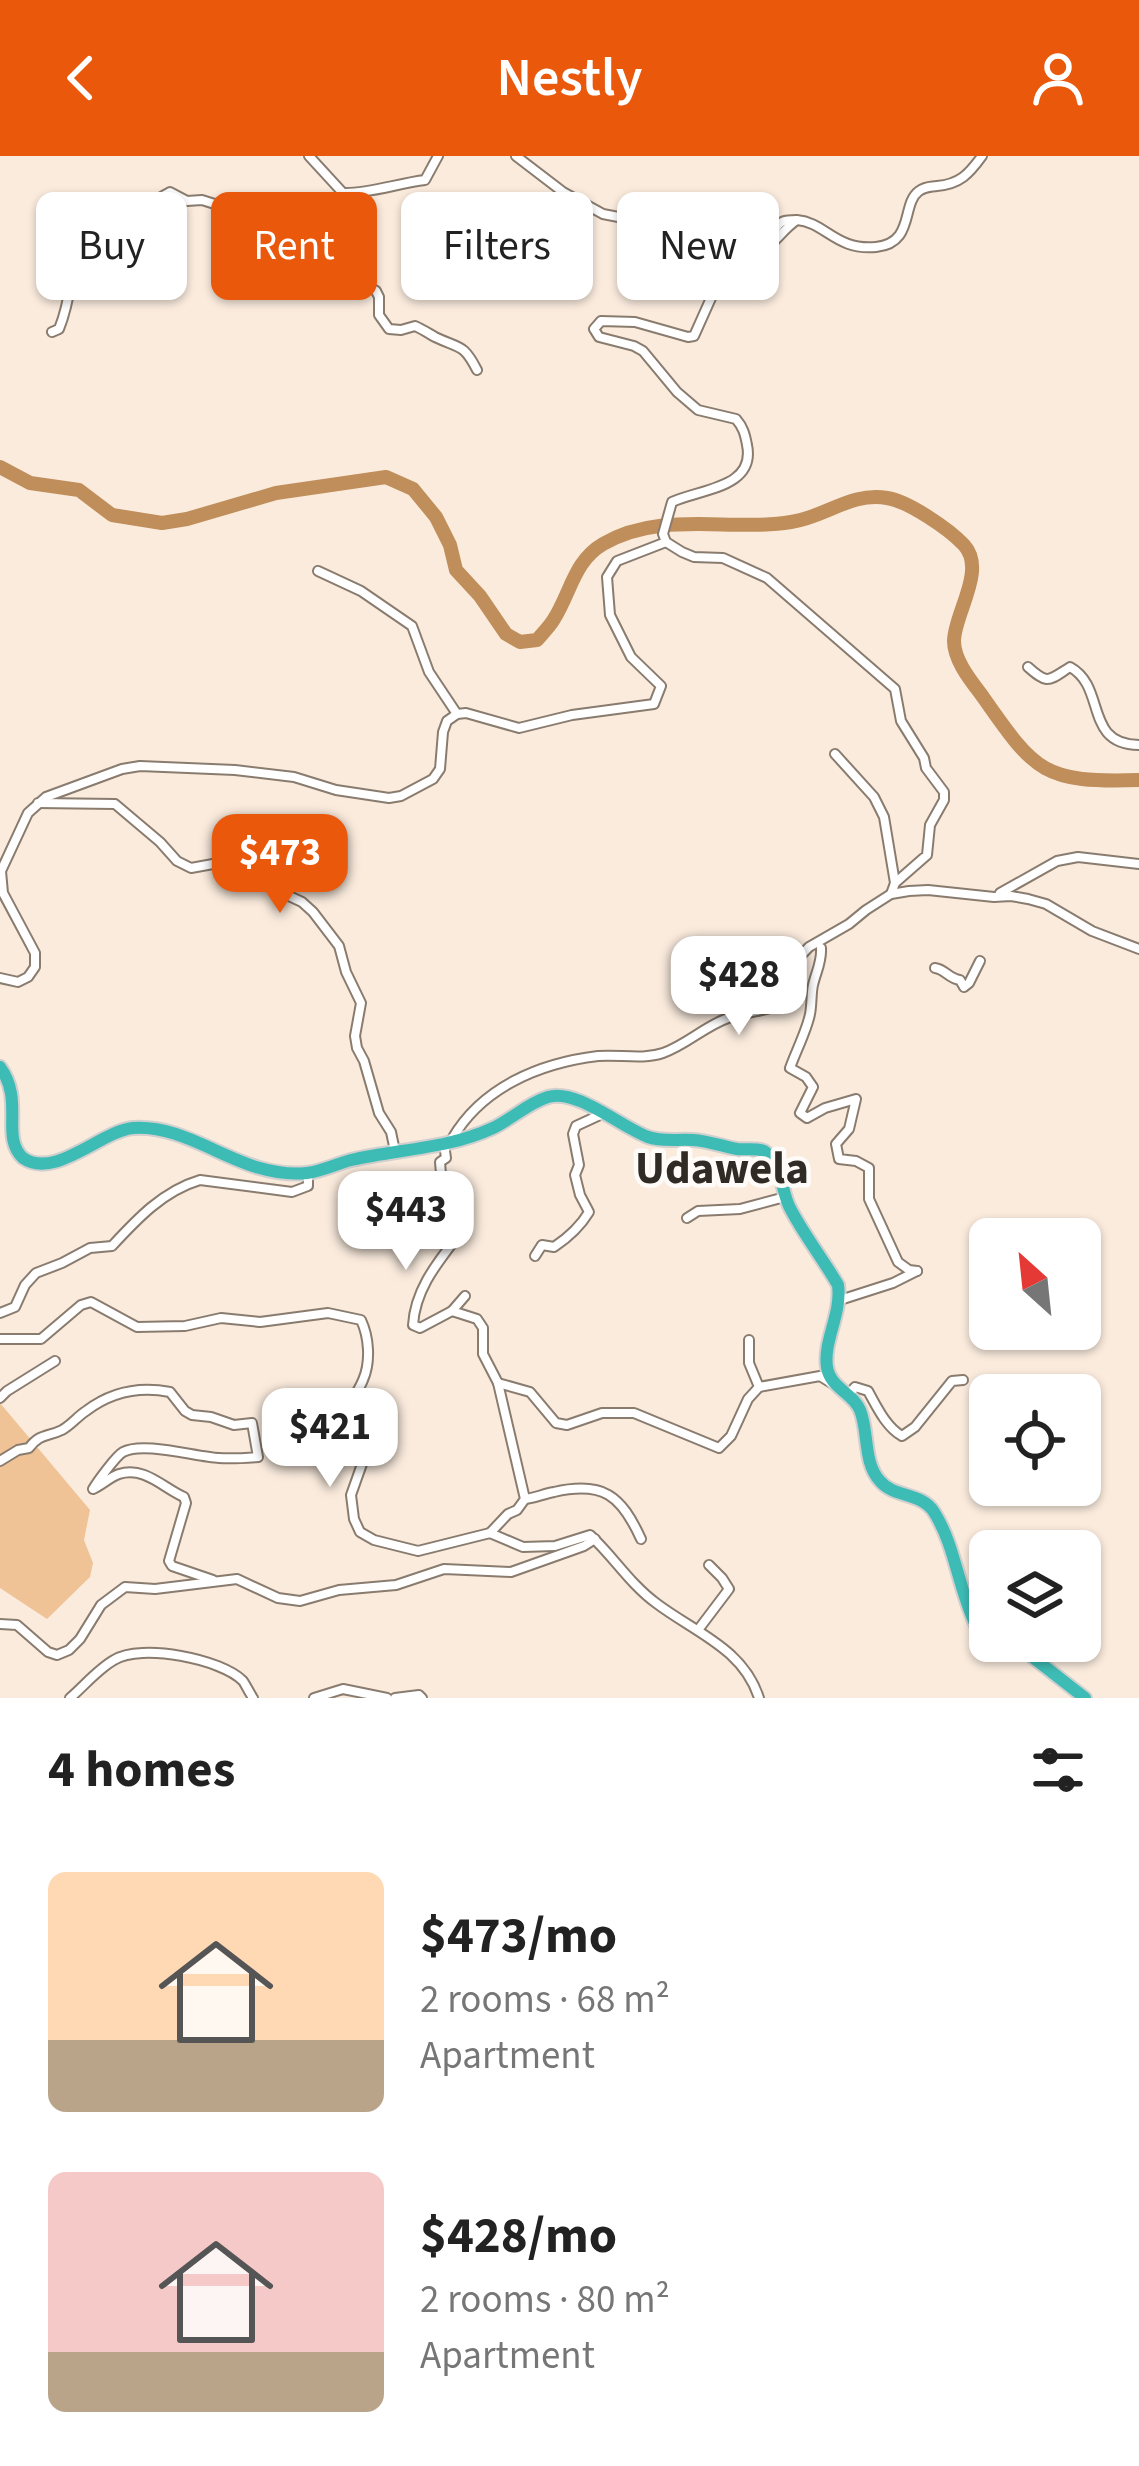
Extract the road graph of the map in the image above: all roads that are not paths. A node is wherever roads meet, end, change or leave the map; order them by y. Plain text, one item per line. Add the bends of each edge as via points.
1 (309, 156) edge
2 (438, 156) edge
3 (516, 156) edge
4 (982, 156) edge
5 (797, 220) junction
6 (52, 332) dead end
7 (476, 370) dead end
8 (665, 538) junction
9 (318, 571) dead end
10 (1028, 667) dead end
11 (457, 714) junction
12 (1139, 745) edge
13 (836, 754) dead end
14 (36, 803) junction
15 (1139, 864) edge
16 (895, 884) junction
17 (891, 895) junction
18 (994, 897) junction
19 (821, 948) dead end
20 (1139, 949) edge
21 (980, 961) dead end
22 (935, 968) dead end
23 (0, 978) edge
24 (0, 1066) edge
25 (603, 1114) junction
26 (447, 1143) junction
27 (396, 1153) junction
28 (308, 1173) junction
29 (785, 1197) junction
30 (687, 1217) dead end
31 (535, 1256) dead end
32 (465, 1296) dead end
33 (840, 1300) junction
34 (452, 1311) junction
35 (0, 1313) edge
36 (0, 1339) edge
37 (749, 1340) dead end
38 (55, 1361) dead end
39 (963, 1379) dead end
40 (498, 1383) junction
41 (835, 1385) junction
42 (759, 1387) junction
43 (847, 1396) junction
44 (0, 1398) edge
45 (0, 1462) edge
46 (525, 1499) junction
47 (490, 1534) junction
48 (595, 1539) junction
49 (641, 1539) dead end
50 (709, 1565) dead end
51 (213, 1580) junction
52 (969, 1611) edge
53 (0, 1624) edge
54 (698, 1630) junction
55 (1039, 1662) edge
56 (70, 1698) edge
57 (253, 1698) edge
58 (314, 1698) edge
59 (391, 1698) edge
60 (422, 1698) edge
61 (759, 1698) edge
62 (1085, 1698) edge

1 - 2 street via 351,194 425,180
3 - 5 street via 562,192 615,218 644,222 665,207 739,219 758,230
4 - 5 street via 966,177 920,190 887,245 850,245
5 - 8 street via 764,251 724,269 694,336 635,322 596,323 599,337 644,351 698,410 736,419 743,429 748,466 675,499
6 - 7 street via 66,311 82,234 94,219 105,208 134,212 170,192 241,216 268,254 327,290 371,288 389,329 415,326 460,345
8 - 11 street via 616,561 607,577 610,615 631,657 661,686 654,704 519,728
8 - 16 street via 682,552 723,558 767,578 895,689 901,722 944,800 927,855
9 - 11 street via 412,626
10 - 12 street via 1048,681 1078,670 1102,728 1118,742
11 - 14 street via 443,732 440,769 401,796 236,770 140,766
13 - 16 street via 884,817
14 - 23 street via 2,871 35,967 19,982
14 - 27 street via 116,804 177,861 232,871 314,912 339,946 361,1003 357,1048
15 - 18 street via 1057,861
16 - 17 street
17 - 18 street
17 - 26 street via 809,947 789,968 773,1007 729,1018 664,1052 554,1064 517,1078 464,1118
18 - 20 street via 1046,904
19 - 33 street via 807,1028 790,1068 813,1087 800,1113 807,1118 856,1099 836,1144 839,1159 868,1168 869,1199 898,1262 917,1270
21 - 22 street via 964,987
24 - 28 highway via 13,1095 9,1142 30,1162 53,1161 132,1128 190,1140 258,1169
25 - 26 highway via 551,1096
25 - 29 highway via 651,1138 764,1151
25 - 31 street via 573,1134 575,1175 589,1211 577,1230
26 - 27 highway
26 - 34 street via 432,1200 454,1241 424,1285 413,1325 428,1326
27 - 28 highway
28 - 35 street via 308,1186 292,1192 191,1182 147,1208 112,1246 36,1273 15,1306
29 - 30 street
29 - 33 highway
32 - 34 street
33 - 41 highway via 827,1368
34 - 40 street via 477,1318
36 - 47 street via 41,1339 91,1302 137,1327 328,1312 353,1317 364,1325 368,1347 350,1408 363,1443 351,1496 360,1532 418,1551
37 - 42 street
38 - 44 street
39 - 43 street via 952,1381 902,1436 868,1391 855,1387
40 - 42 street via 530,1392 556,1423 634,1413 719,1448
40 - 46 street
41 - 42 street via 820,1376
41 - 43 highway
43 - 52 highway via 859,1406 882,1485 934,1512
45 - 51 street via 127,1390 170,1392 191,1415 252,1423 258,1457 128,1450 94,1484 137,1474 184,1497 169,1561
46 - 47 street
46 - 49 street via 580,1488 607,1492
47 - 48 street via 523,1547
48 - 51 street via 511,1572 444,1569 300,1601 237,1579
48 - 54 street via 655,1603
50 - 54 street via 729,1589
51 - 53 street via 125,1587 101,1605 80,1640 56,1654 17,1625
54 - 61 street via 732,1654
55 - 62 highway
56 - 57 street via 113,1660 154,1651 232,1673
58 - 59 street via 343,1689
59 - 60 street

